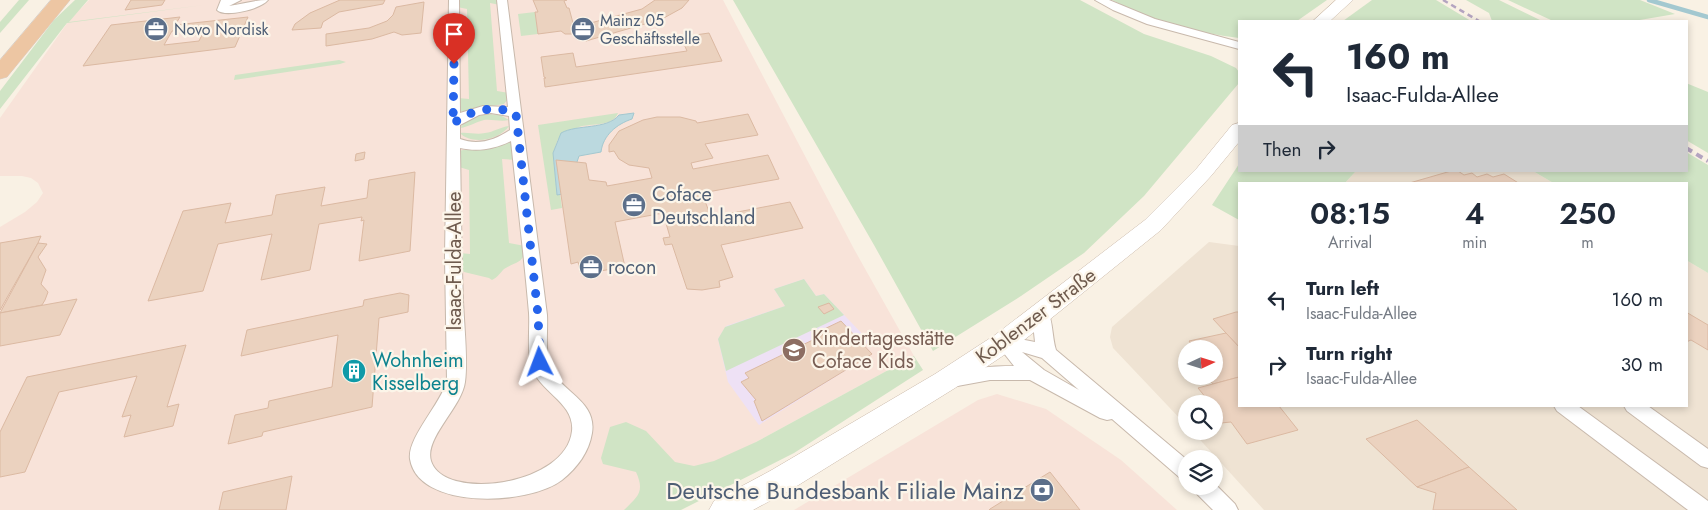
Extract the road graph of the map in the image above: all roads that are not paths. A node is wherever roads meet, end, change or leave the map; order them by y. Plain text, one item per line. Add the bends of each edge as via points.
1 (41, 0) edge
2 (61, 0) edge
3 (236, 0) edge
4 (266, 0) edge
5 (454, 0) edge
6 (502, 0) edge
7 (1100, 0) edge
8 (1345, 0) edge
9 (1322, 20) edge
10 (1238, 47) edge
11 (0, 50) edge
12 (0, 73) edge
13 (516, 114) junction
14 (453, 124) junction
15 (1238, 130) edge
16 (518, 131) junction
17 (454, 141) junction
18 (1040, 314) junction
19 (1004, 342) junction
20 (1048, 353) junction
21 (1033, 373) junction
22 (945, 381) junction
23 (1565, 407) edge
24 (1635, 407) edge
25 (1129, 424) junction
26 (1708, 460) edge
27 (1178, 464) edge
28 (1213, 495) edge
29 (725, 510) edge
30 (1227, 510) edge
31 (1704, 510) edge

1 - 11 highway
2 - 12 highway
3 - 4 street via 226,1 222,10 253,6
5 - 14 street, Isaac-Fulda-Allee
6 - 13 street, Isaac-Fulda-Allee
7 - 10 street via 1143,20
8 - 9 main road
13 - 14 street via 486,110 465,116
13 - 16 street, Isaac-Fulda-Allee
14 - 17 street, Isaac-Fulda-Allee
15 - 18 main road, Koblenzer Straße via 1204,172 1153,225
16 - 17 street via 486,145
16 - 17 street, Isaac-Fulda-Allee via 540,362 551,383 578,409 582,430 577,450 554,480 531,495 497,506 464,507 447,502 425,484 420,466 423,444 450,402 456,382
18 - 19 main road, Koblenzer Straße
18 - 20 street
19 - 20 street
19 - 21 street
19 - 22 main road, Koblenzer Straße
20 - 25 street
21 - 22 street via 990,373
21 - 25 street
22 - 29 main road, Koblenzer Straße
23 - 31 street
24 - 26 street
25 - 27 street
28 - 30 street

